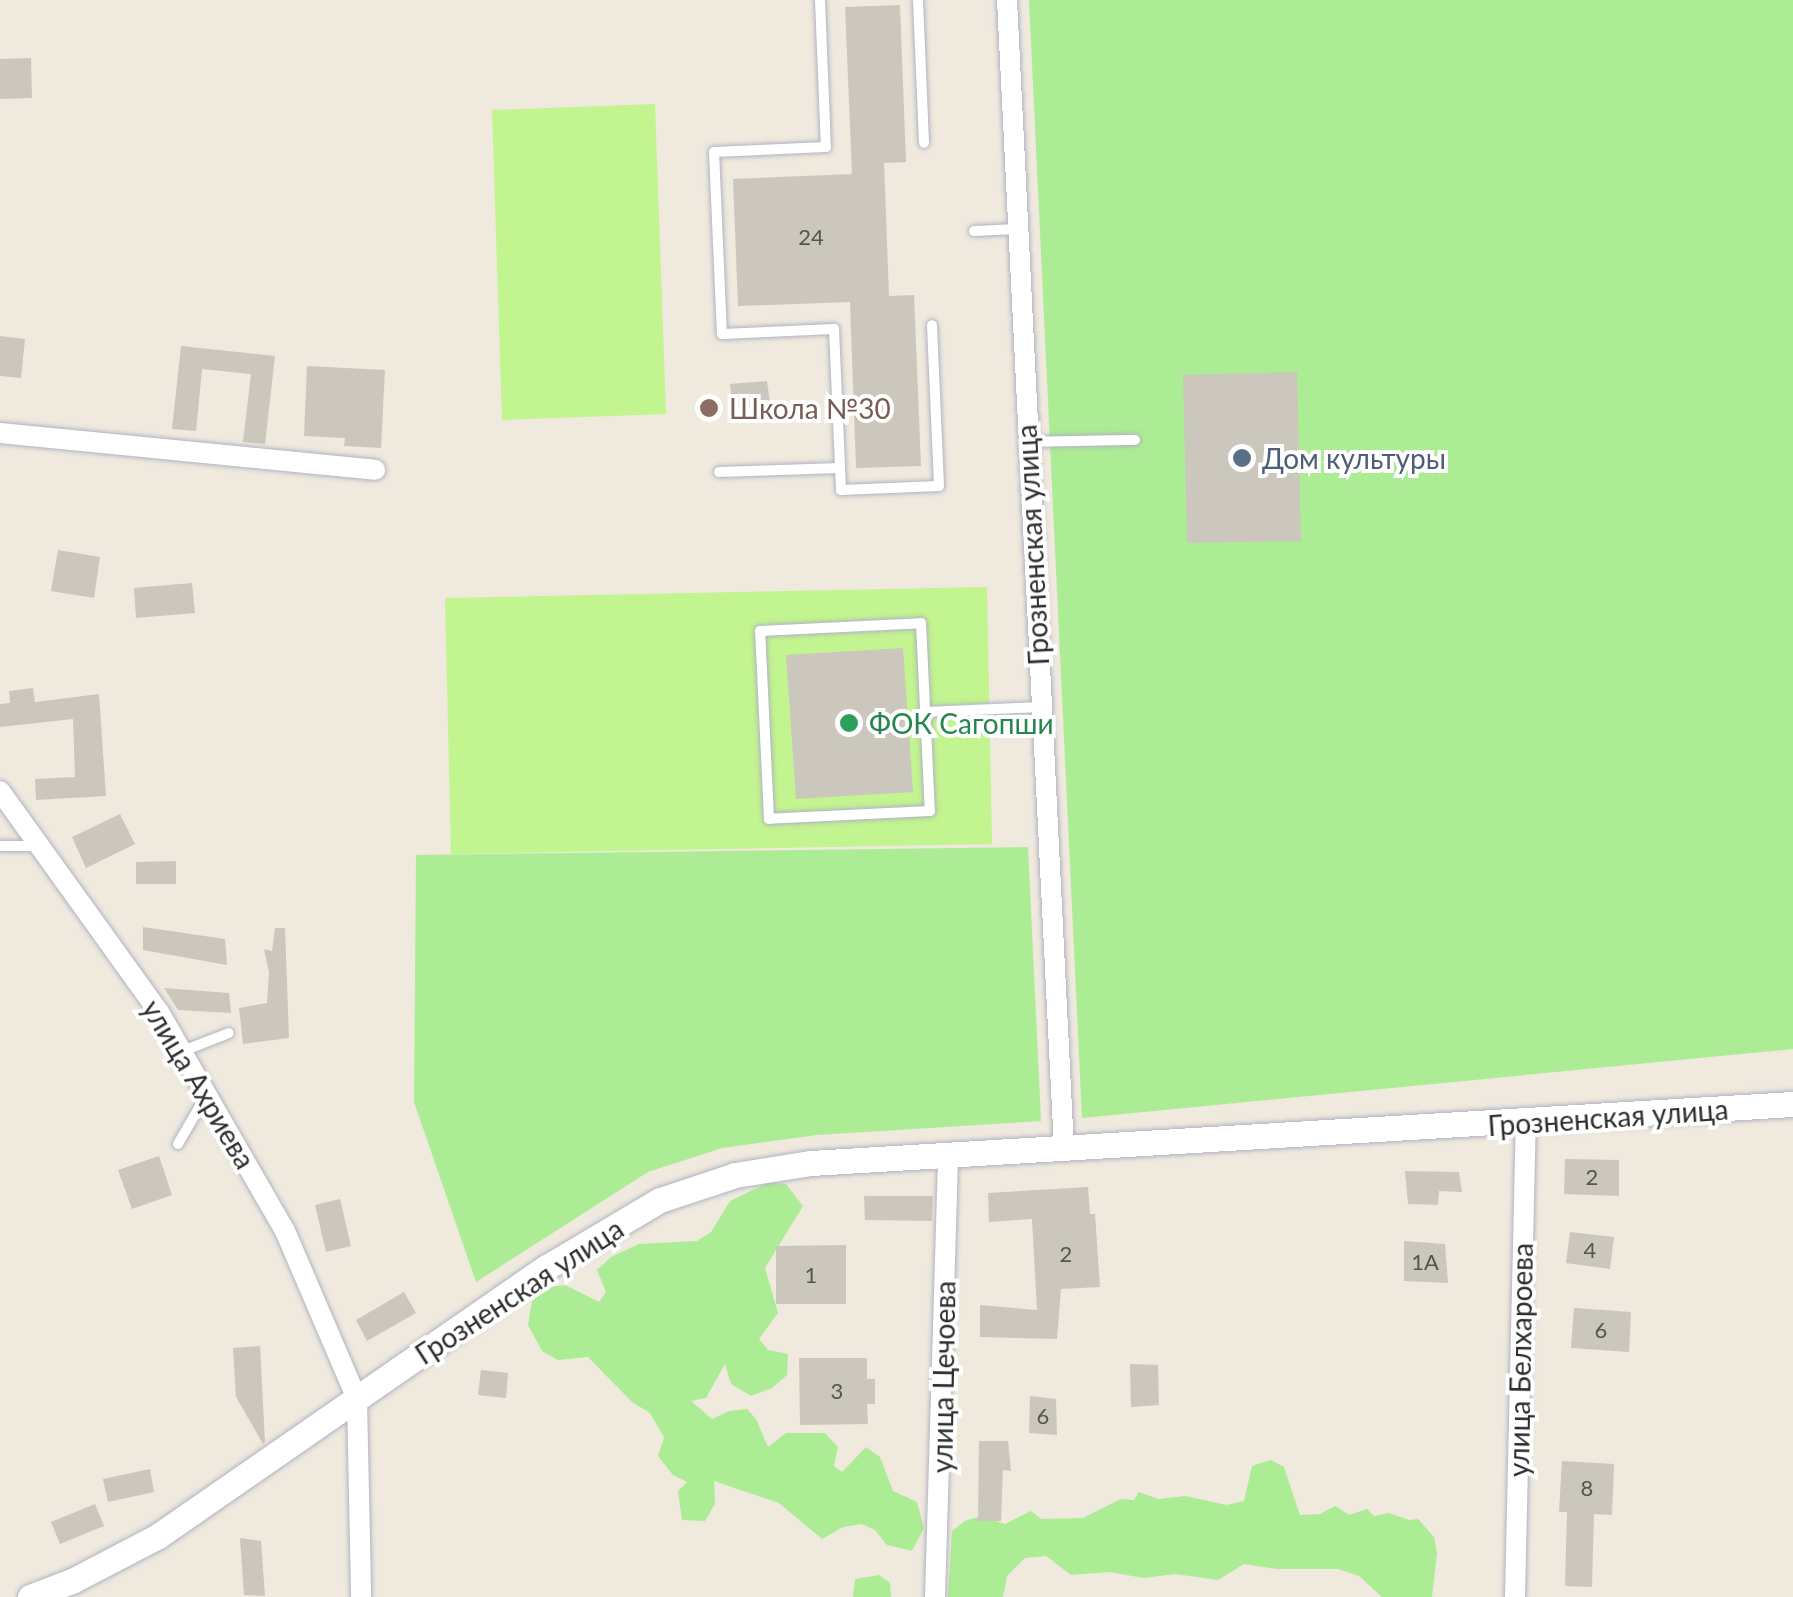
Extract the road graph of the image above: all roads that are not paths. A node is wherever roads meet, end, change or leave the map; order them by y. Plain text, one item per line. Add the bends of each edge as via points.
1 (820, 0) edge
2 (918, 0) edge
3 (1007, 0) edge
4 (924, 143) dead end
5 (1019, 230) junction
6 (974, 231) dead end
7 (932, 325) dead end
8 (0, 433) edge
9 (1134, 440) dead end
10 (1026, 442) junction
11 (840, 468) junction
12 (376, 470) dead end
13 (719, 472) dead end
14 (1040, 708) junction
15 (925, 712) junction
16 (0, 791) edge
17 (0, 846) edge
18 (39, 846) junction
19 (229, 1033) dead end
20 (182, 1052) junction
21 (207, 1094) junction
22 (1793, 1104) edge
23 (1526, 1123) junction
24 (178, 1144) dead end
25 (1064, 1150) junction
26 (948, 1157) junction
27 (356, 1399) junction
28 (30, 1597) edge
29 (360, 1597) edge
30 (935, 1597) edge
31 (1514, 1597) edge

1 - 11 lane via 826,147 714,152 722,334 834,329
2 - 4 lane
3 - 5 street, Грозненская улица
5 - 6 lane
5 - 10 street, Грозненская улица
7 - 11 lane via 939,486 841,490
8 - 12 street
9 - 10 lane
10 - 14 street, Грозненская улица
11 - 13 lane
14 - 15 lane
14 - 25 street, Грозненская улица
15 - 15 lane via 930,811 769,819 760,630 921,622
16 - 18 street, улица Ахриева
17 - 18 lane
18 - 20 street, улица Ахриева
19 - 20 lane
20 - 21 street, улица Ахриева
21 - 24 lane
21 - 27 street, улица Ахриева via 284,1230
22 - 23 street, Грозненская улица
23 - 25 street, Грозненская улица
23 - 31 street, улица Белхароева
25 - 26 street, Грозненская улица
26 - 27 street, Грозненская улица via 811,1163 735,1175 660,1200 547,1267
26 - 30 street, улица Цечоева
27 - 28 street, Грозненская улица via 158,1536
27 - 29 street

